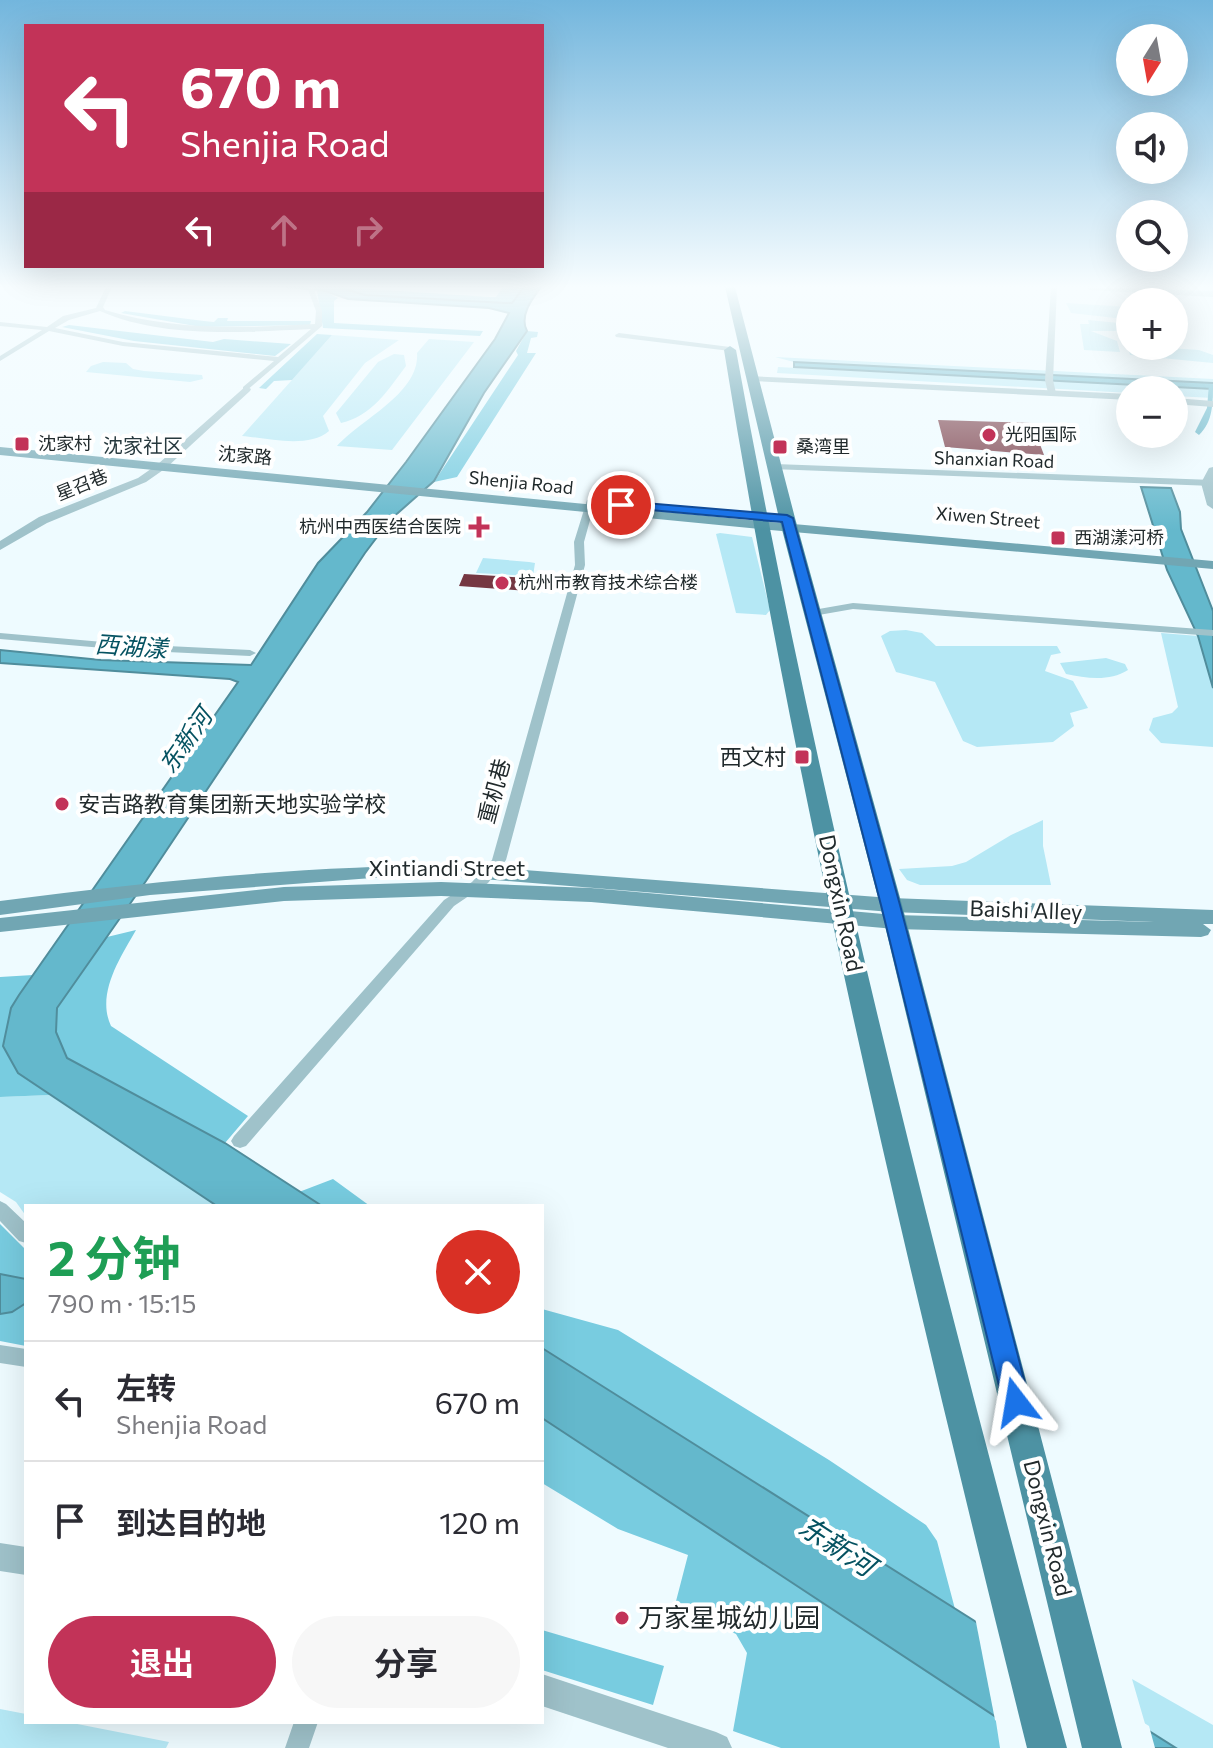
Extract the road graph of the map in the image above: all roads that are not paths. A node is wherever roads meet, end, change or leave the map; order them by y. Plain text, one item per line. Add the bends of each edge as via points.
1 (268, 369) edge
2 (733, 369) edge
3 (750, 369) edge
4 (1052, 369) edge
5 (752, 378) junction
6 (246, 389) joint
7 (1052, 393) junction
8 (1116, 396) edge
9 (1188, 402) edge
10 (1213, 404) edge
11 (0, 449) edge
12 (165, 464) junction
13 (775, 467) junction
14 (1213, 470) edge
15 (1210, 483) edge
16 (441, 490) joint
17 (588, 505) junction
18 (1213, 505) edge
19 (760, 521) junction
20 (789, 523) junction
21 (0, 546) edge
22 (1213, 555) edge
23 (1195, 558) junction
24 (1213, 565) edge
25 (813, 613) junction
26 (1213, 633) edge
27 (0, 636) edge
28 (250, 653) dead end
29 (491, 873) junction
30 (472, 890) junction
31 (0, 908) edge
32 (63, 908) junction
33 (842, 908) junction
34 (893, 914) junction
35 (1213, 917) edge
36 (0, 925) edge
37 (1213, 930) edge
38 (240, 1141) dead end
39 (0, 1209) edge
40 (24, 1233) edge
41 (0, 1354) edge
42 (24, 1358) edge
43 (0, 1557) edge
44 (24, 1561) edge
45 (544, 1691) edge
46 (305, 1724) edge
47 (297, 1748) edge
48 (716, 1748) edge
49 (1047, 1748) edge
50 (1102, 1748) edge

1 - 6 street
2 - 19 main road, Dongxin Road
3 - 5 main road, Dongxin Road
4 - 7 street
5 - 7 street
5 - 13 main road, Dongxin Road
6 - 12 street, 星召巷
7 - 8 street
9 - 10 street
11 - 12 main road, 沈家路
12 - 16 main road, 沈家路
12 - 21 street, 星召巷 via 94,502 43,520
13 - 15 street, Shanxian Road
13 - 20 main road, Dongxin Road
14 - 15 street
15 - 18 street
16 - 17 main road, Shenjia Road
17 - 19 main road, Shenjia Road
17 - 29 street, 重机巷 via 579,542 580,565 499,860
19 - 20 main road, Xiwen Street
19 - 33 main road, Dongxin Road
20 - 23 main road, Xiwen Street
20 - 25 main road, Dongxin Road
22 - 23 main road, Xiwen Street
23 - 24 main road, Xiwen Street
25 - 26 street via 853,606
25 - 34 main road, Dongxin Road
27 - 28 street
29 - 30 street, 重机巷
29 - 32 main road, Xintiandi Street via 372,872 150,888
29 - 33 main road, Xintiandi Street
30 - 32 main road, Xintiandi Street via 284,894 134,909
30 - 33 main road, Xintiandi Street
30 - 38 street, 重机巷 via 449,903
31 - 32 main road, Xintiandi Street
32 - 36 main road, Xintiandi Street
33 - 34 main road, Baishi Alley
33 - 49 main road, Dongxin Road via 946,1358
34 - 35 main road, Baishi Alley
34 - 37 main road, Baishi Alley
34 - 50 main road, Dongxin Road
39 - 40 street
41 - 42 street
43 - 44 street
45 - 48 street
46 - 47 street

